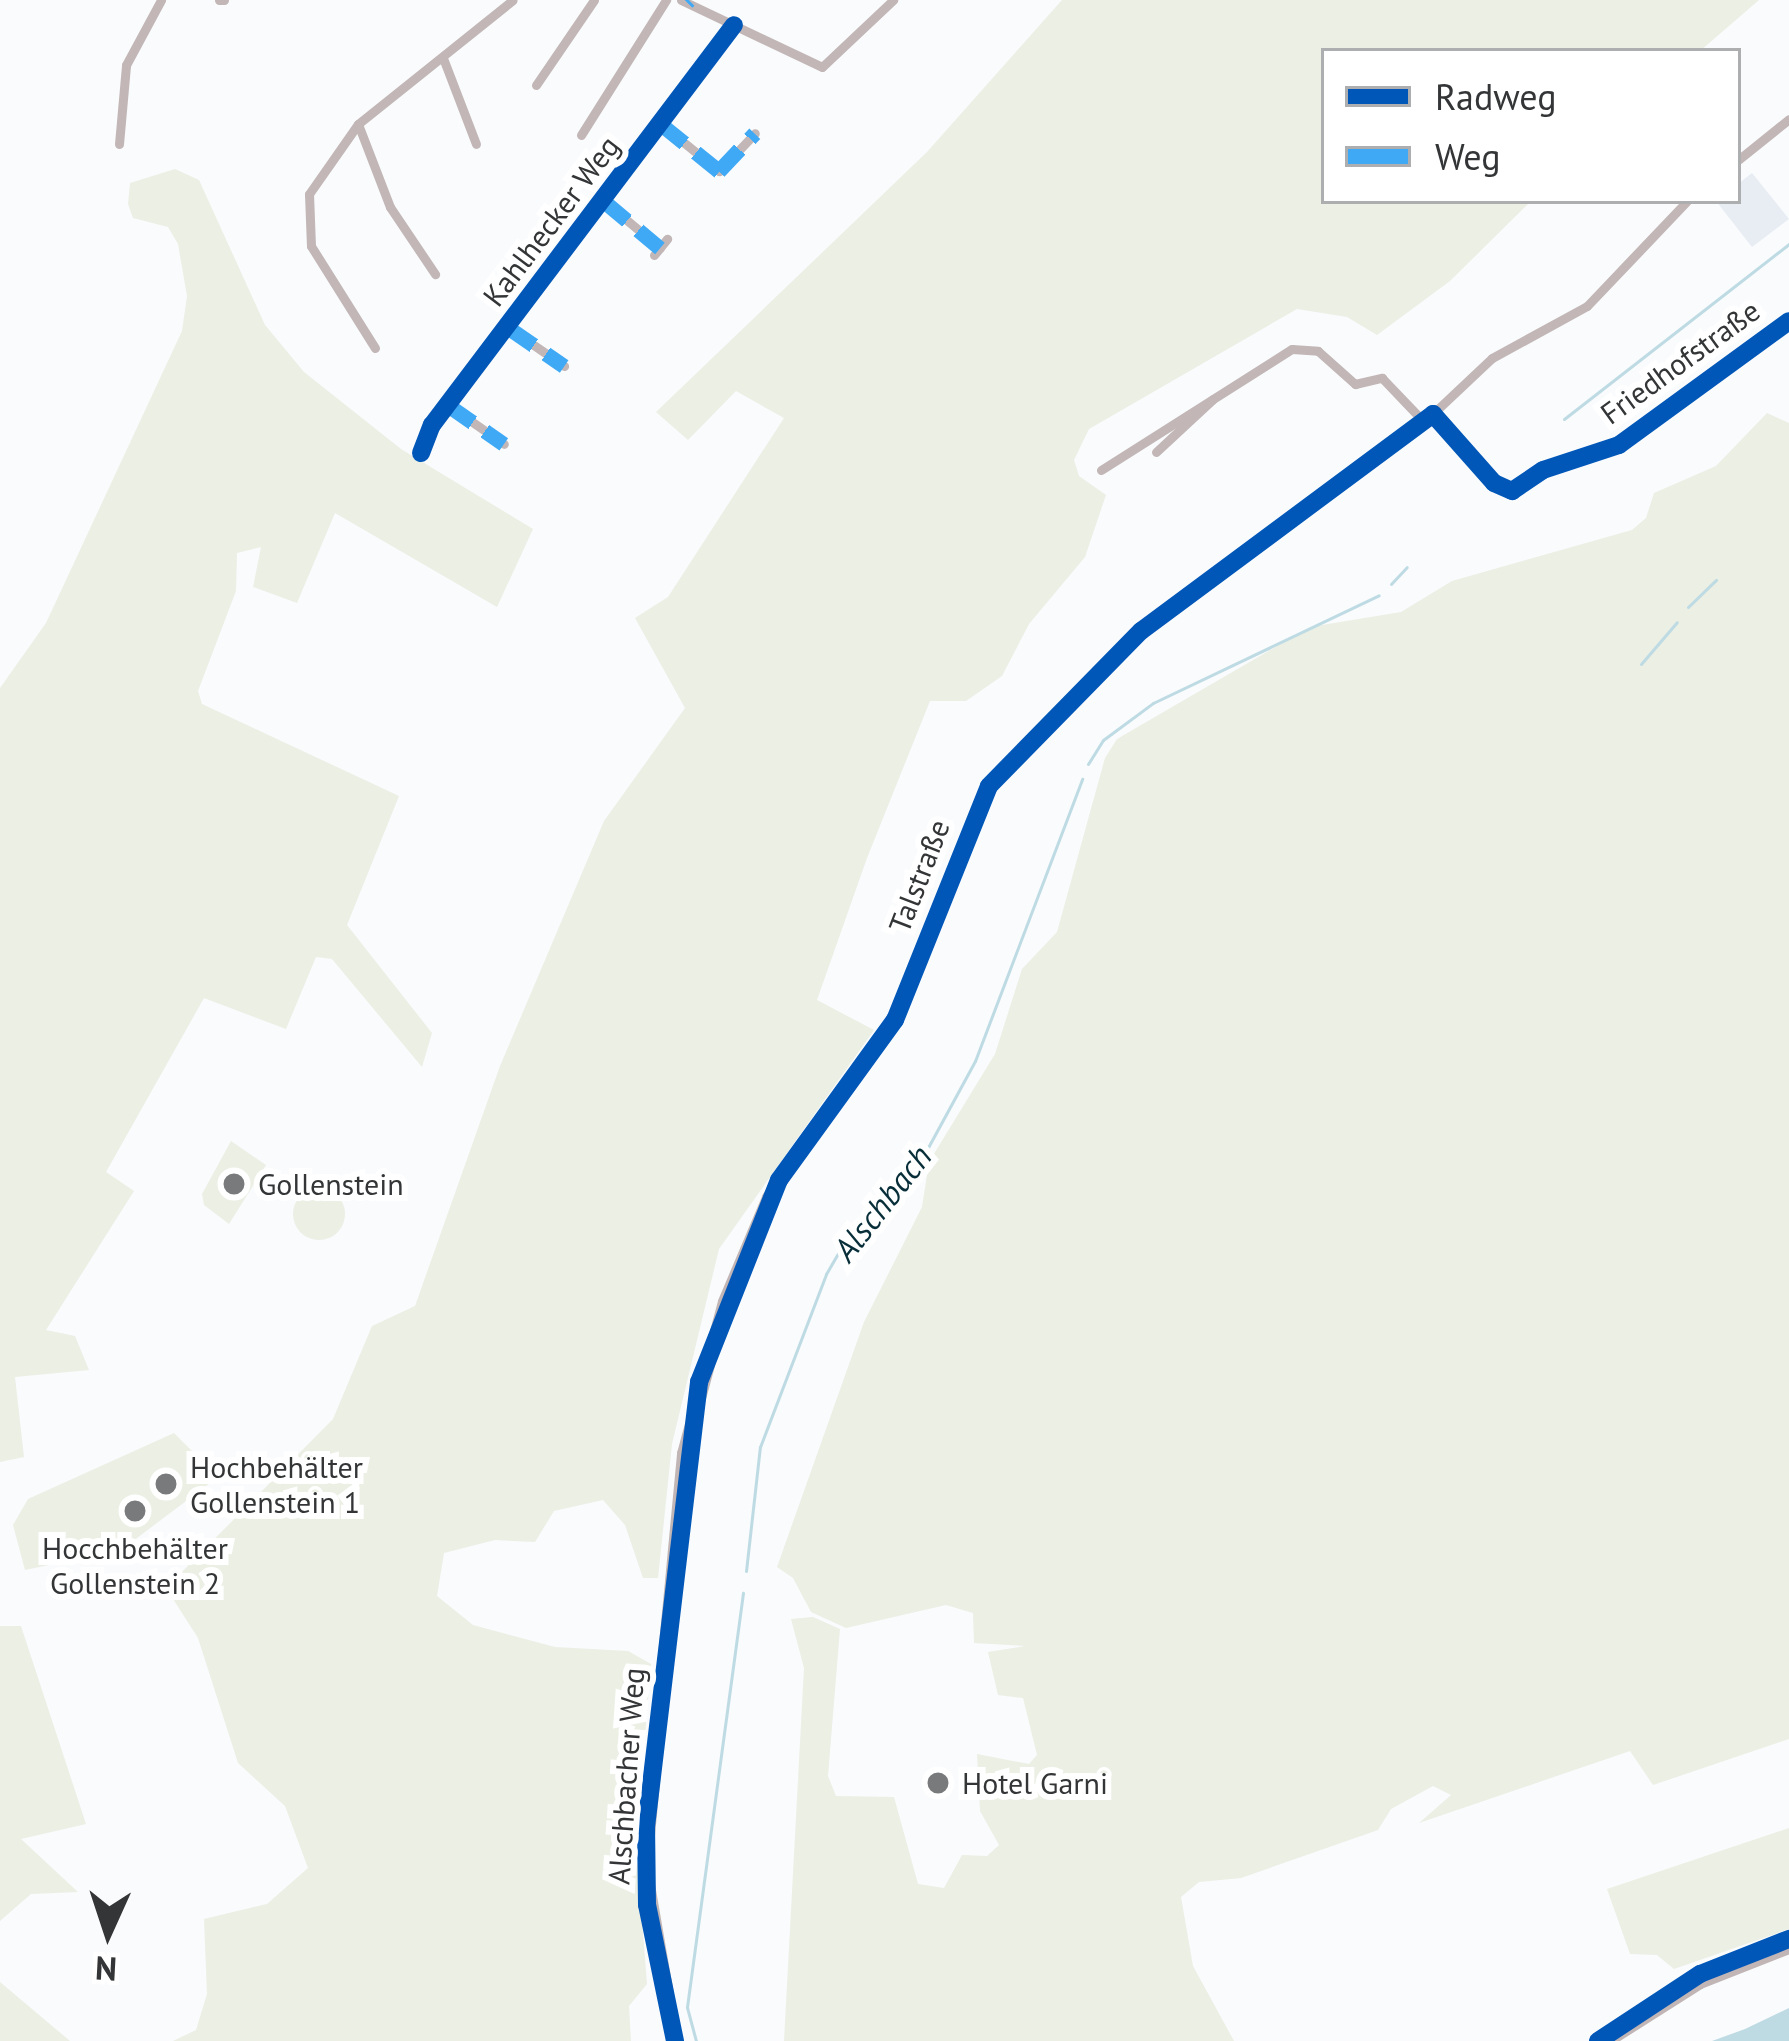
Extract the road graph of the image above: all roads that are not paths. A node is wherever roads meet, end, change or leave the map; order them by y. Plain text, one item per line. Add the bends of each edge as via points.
1 (161, 0) edge
2 (513, 0) edge
3 (594, 0) edge
4 (666, 0) edge
5 (893, 0) edge
6 (686, 1) edge
7 (734, 25) junction
8 (442, 58) junction
9 (536, 85) dead end
10 (1789, 119) edge
11 (358, 124) junction
12 (661, 124) junction
13 (755, 133) dead end
14 (580, 135) dead end
15 (119, 144) dead end
16 (476, 144) dead end
17 (1741, 158) edge
18 (604, 201) junction
19 (1684, 204) edge
20 (660, 247) dead end
21 (435, 274) dead end
22 (1789, 321) edge
23 (509, 328) junction
24 (375, 349) dead end
25 (564, 367) dead end
26 (1215, 394) junction
27 (448, 405) junction
28 (1433, 414) junction
29 (1424, 422) junction
30 (504, 444) dead end
31 (1156, 452) dead end
32 (421, 453) dead end
33 (1101, 470) dead end
34 (821, 1121) joint
35 (677, 1513) joint
36 (1789, 1946) edge
37 (675, 2041) edge
38 (1607, 2041) edge

1 - 15 street via 126,65
2 - 8 street
3 - 9 street
4 - 14 street
5 - 7 street via 822,67
6 - 7 street
7 - 12 street, Kahlhecker Weg
8 - 11 street
8 - 16 street
10 - 17 street
11 - 21 street via 390,207
11 - 24 street via 317,178 306,223 325,273
12 - 13 street via 719,171
12 - 18 street, Kahlhecker Weg
18 - 20 street
18 - 23 street, Kahlhecker Weg
19 - 28 street, Talstraße via 1587,306 1492,358
22 - 28 street, Friedhofstraße via 1619,446 1543,470 1512,491 1494,483
23 - 25 street
23 - 27 street, Kahlhecker Weg
26 - 29 street via 1277,355 1304,348 1355,383 1382,378
26 - 31 street
26 - 33 street
27 - 30 street
27 - 32 street, Kahlhecker Weg
28 - 29 street, Talstraße
29 - 34 street, Talstraße via 1142,631 1002,768 977,810 895,1020
34 - 35 street, Talstraße via 769,1198 725,1302 691,1418
35 - 37 street, Alschbacher Weg via 645,1868
36 - 38 street via 1700,1982

